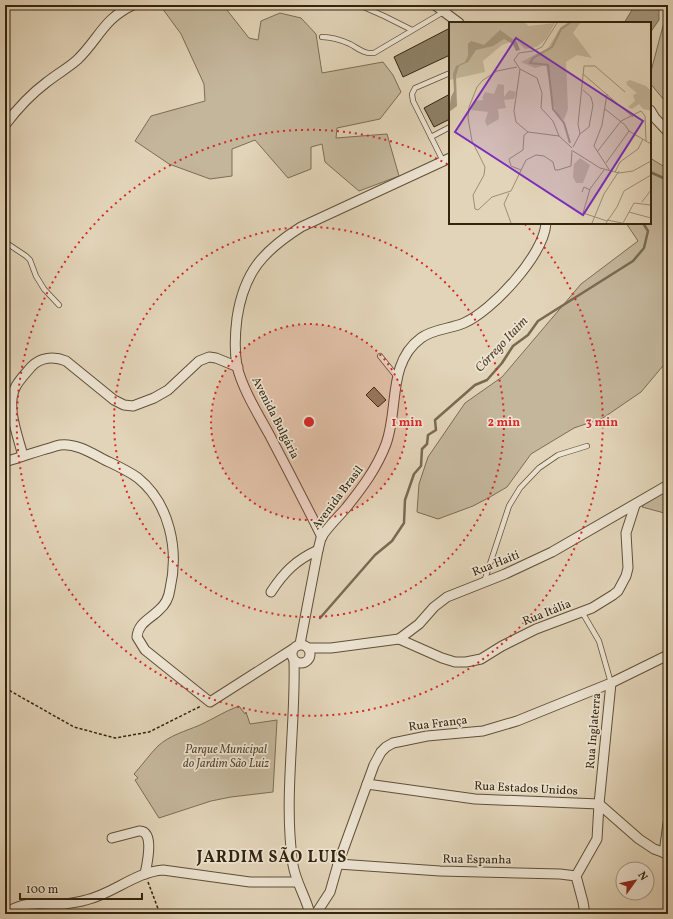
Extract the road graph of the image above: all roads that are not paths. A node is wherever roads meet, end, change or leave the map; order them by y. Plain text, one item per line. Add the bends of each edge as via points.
1 (133, 5) edge
2 (359, 5) edge
3 (435, 5) edge
4 (445, 12) junction
5 (458, 22) edge
6 (412, 30) junction
7 (322, 37) dead end
8 (449, 73) edge
9 (651, 112) edge
10 (5, 125) edge
11 (449, 128) edge
12 (668, 132) edge
13 (431, 137) junction
14 (447, 159) edge
15 (546, 224) edge
16 (5, 242) edge
17 (59, 304) dead end
18 (380, 356) dead end
19 (238, 367) junction
20 (397, 377) junction
21 (587, 446) dead end
22 (23, 456) junction
23 (5, 462) edge
24 (668, 485) edge
25 (635, 505) junction
26 (322, 537) junction
27 (318, 550) junction
28 (484, 582) junction
29 (271, 592) dead end
30 (582, 612) junction
31 (399, 639) junction
32 (300, 647) junction
33 (331, 648) junction
34 (667, 656) edge
35 (294, 660) junction
36 (306, 662) junction
37 (610, 683) junction
38 (294, 688) junction
39 (367, 784) junction
40 (599, 804) junction
41 (668, 823) edge
42 (112, 838) dead end
43 (666, 853) edge
44 (338, 864) junction
45 (145, 874) junction
46 (576, 876) junction
47 (297, 882) junction
48 (313, 912) edge
49 (10, 913) edge
50 (585, 914) edge

1 - 10 street via 113,16 76,60 33,93
2 - 6 lane
3 - 4 street
4 - 5 street
4 - 6 lane
6 - 7 lane via 374,53 367,54 339,39
8 - 13 lane via 415,88 412,94
9 - 12 street
11 - 13 lane
13 - 14 lane
14 - 19 street, Avenida Bulgária via 301,228 268,252 249,277 243,290 235,332
15 - 20 street, Avenida Brasil via 542,239 531,258 498,298 462,324 422,337 405,355
16 - 17 lane via 26,256 44,289
18 - 20 lane
19 - 22 street via 209,357 199,361 168,390 133,406 114,400 66,361 58,358 40,360 23,376 12,394 14,424
19 - 26 street, Avenida Bulgária via 248,395
20 - 26 street, Avenida Brasil via 391,424 380,459 363,486
21 - 28 lane via 558,455 539,468 520,488 509,506
22 - 23 street
22 - 32 street via 60,445 73,445 122,468 148,487 165,514 170,529 173,574 166,601 161,609 144,622 137,637 145,650 210,702
24 - 25 street, Rua Haiti
25 - 28 street, Rua Haiti via 552,552
25 - 30 street, Rua Itália via 626,533 628,568 623,584 613,595
26 - 27 street, Avenida Brasil
27 - 29 street via 292,565
27 - 32 street, Avenida Brasil
28 - 31 street, Rua Haiti via 441,601 419,624
30 - 31 street, Rua Itália via 536,629 481,659 466,662 442,658
30 - 37 lane, Rua Inglaterra via 599,641
31 - 33 street, Rua Haiti
32 - 33 street, Rua Haiti
32 - 35 street via 291,653
32 - 36 street via 310,652
33 - 36 street, Rua Haiti
34 - 37 street, Rua França
35 - 36 street via 299,664
35 - 38 street
36 - 38 street
37 - 39 street, Rua França via 524,719 483,732 426,736 393,743 381,752
37 - 40 street, Rua Inglaterra
38 - 47 street via 290,744 290,823 291,852
39 - 40 street, Rua Estados Unidos via 475,799
39 - 44 street, Rua França
40 - 43 street via 639,839
40 - 46 street, Rua Inglaterra via 597,839
41 - 43 street
42 - 45 street via 139,831 146,833 148,844
44 - 46 street, Rua Espanha
44 - 48 street, Rua França via 330,892
45 - 47 street via 163,870 250,882
45 - 49 street via 95,898 72,903 29,904 19,906
46 - 50 street
47 - 48 street

